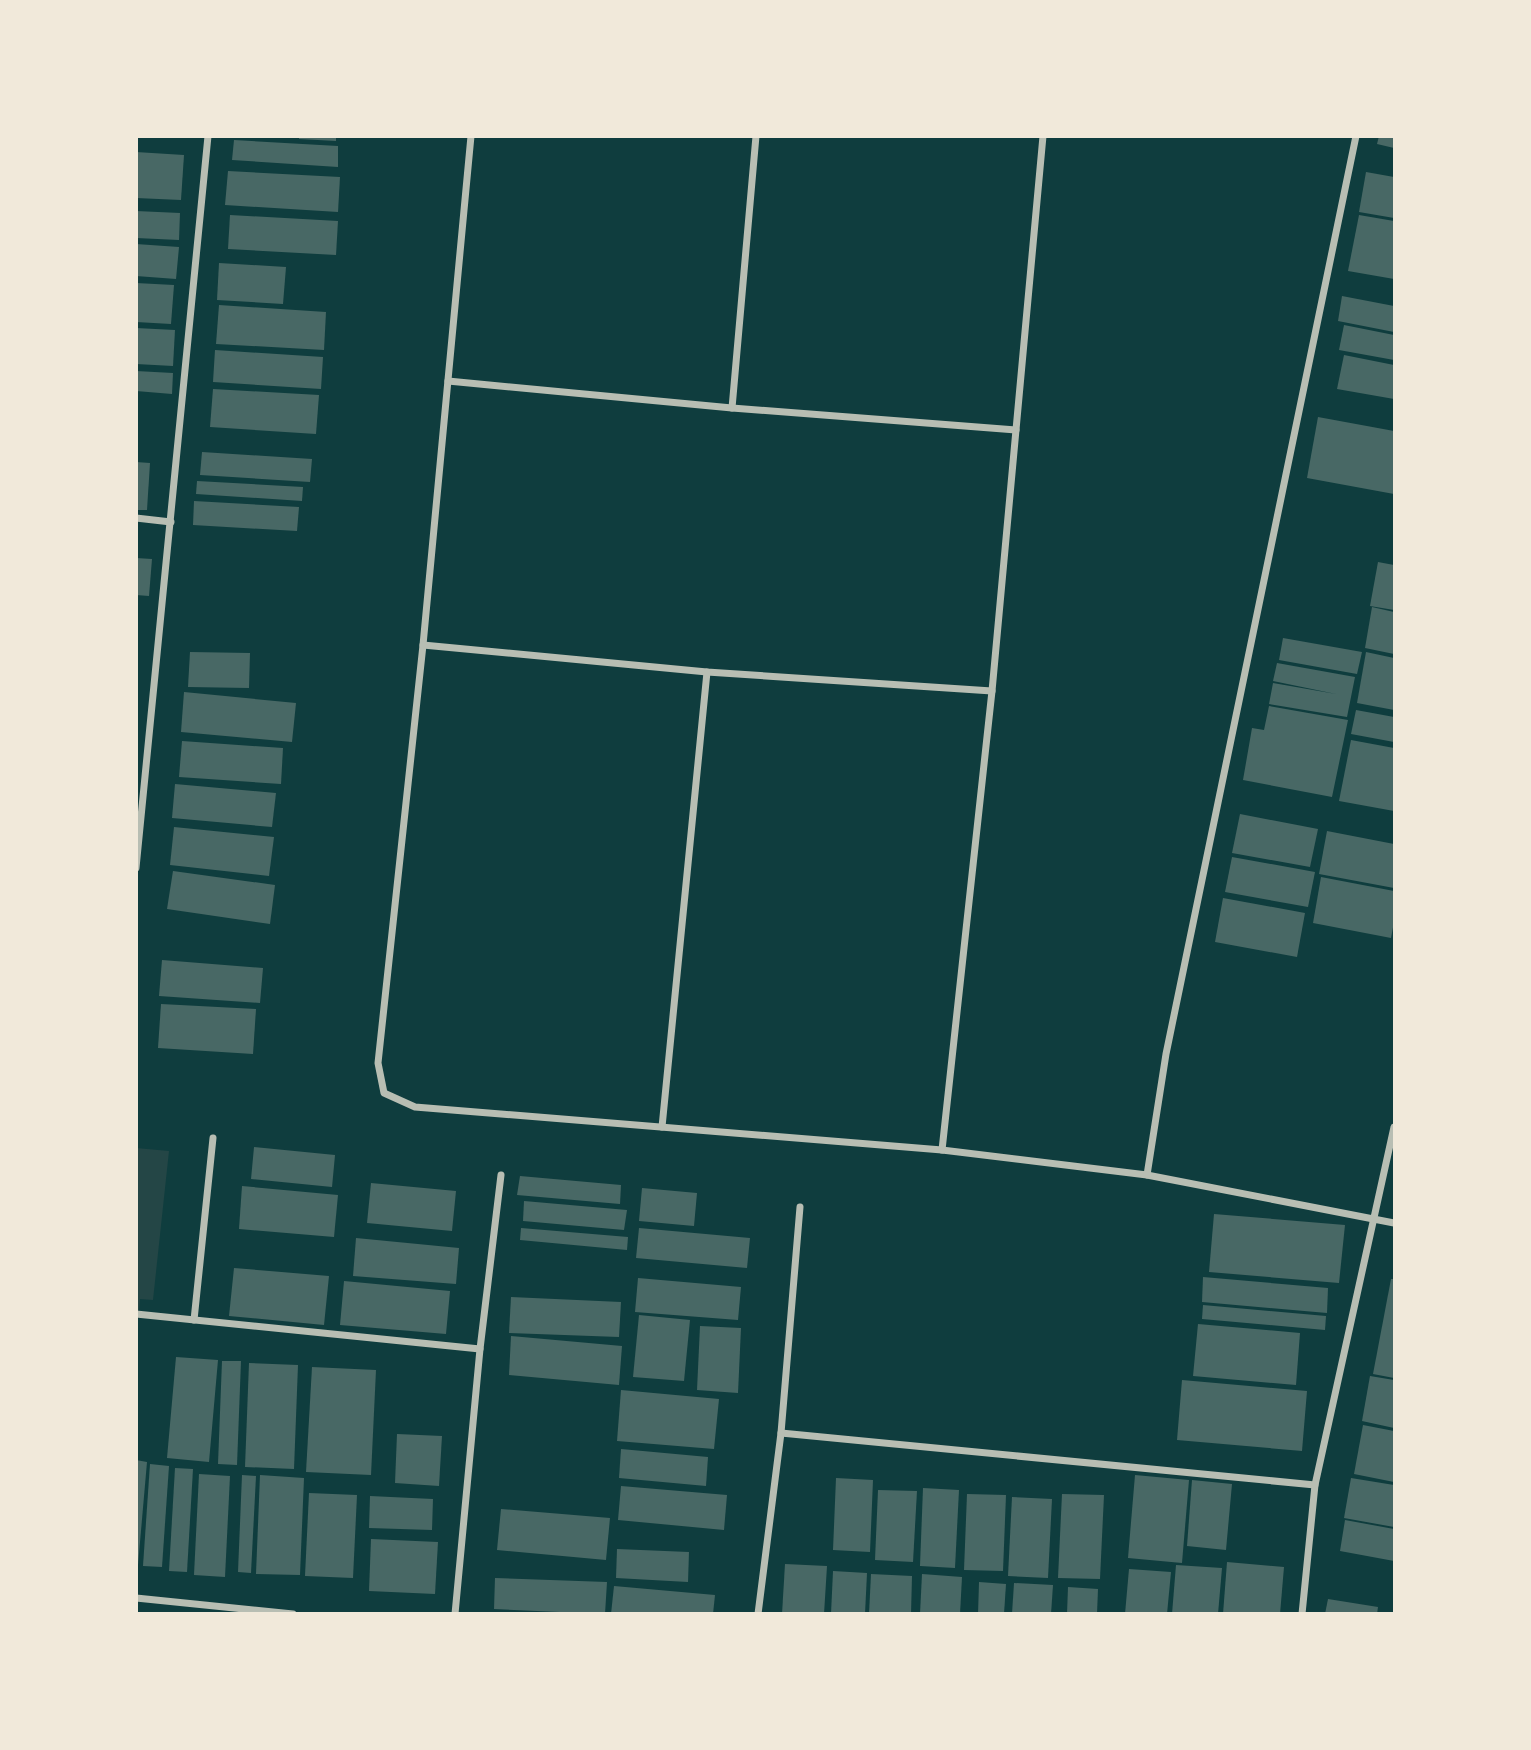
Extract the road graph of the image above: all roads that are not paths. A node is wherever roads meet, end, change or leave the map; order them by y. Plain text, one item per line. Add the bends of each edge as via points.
1 (208, 136) edge
2 (471, 136) edge
3 (757, 136) edge
4 (1043, 136) edge
5 (1356, 136) edge
6 (448, 381) junction
7 (732, 408) junction
8 (1016, 430) junction
9 (136, 518) edge
10 (171, 522) junction
11 (423, 645) junction
12 (707, 672) junction
13 (992, 691) junction
14 (136, 868) edge
15 (662, 1127) junction
16 (1395, 1128) edge
17 (214, 1138) dead end
18 (942, 1150) junction
19 (501, 1175) dead end
20 (1147, 1175) junction
21 (800, 1207) dead end
22 (1375, 1219) junction
23 (1395, 1223) edge
24 (136, 1314) edge
25 (194, 1320) junction
26 (480, 1349) junction
27 (780, 1433) junction
28 (1315, 1485) junction
29 (136, 1598) edge
30 (292, 1614) edge
31 (455, 1614) edge
32 (758, 1614) edge
33 (1302, 1614) edge

1 - 10 street
2 - 6 street
3 - 7 street
4 - 8 street
5 - 20 street via 1166,1054
6 - 7 street
6 - 11 street
7 - 8 street
8 - 13 street
9 - 10 street
10 - 14 street
11 - 12 street
11 - 15 street via 378,1063 384,1093 415,1107
12 - 13 street
12 - 15 street
13 - 18 street
15 - 18 street
16 - 22 street
17 - 25 street
18 - 20 street
19 - 26 street
20 - 22 street
21 - 27 street
22 - 23 street
22 - 28 street
24 - 25 street
25 - 26 street
26 - 31 street
27 - 28 street
27 - 32 street
28 - 33 street
29 - 30 street

